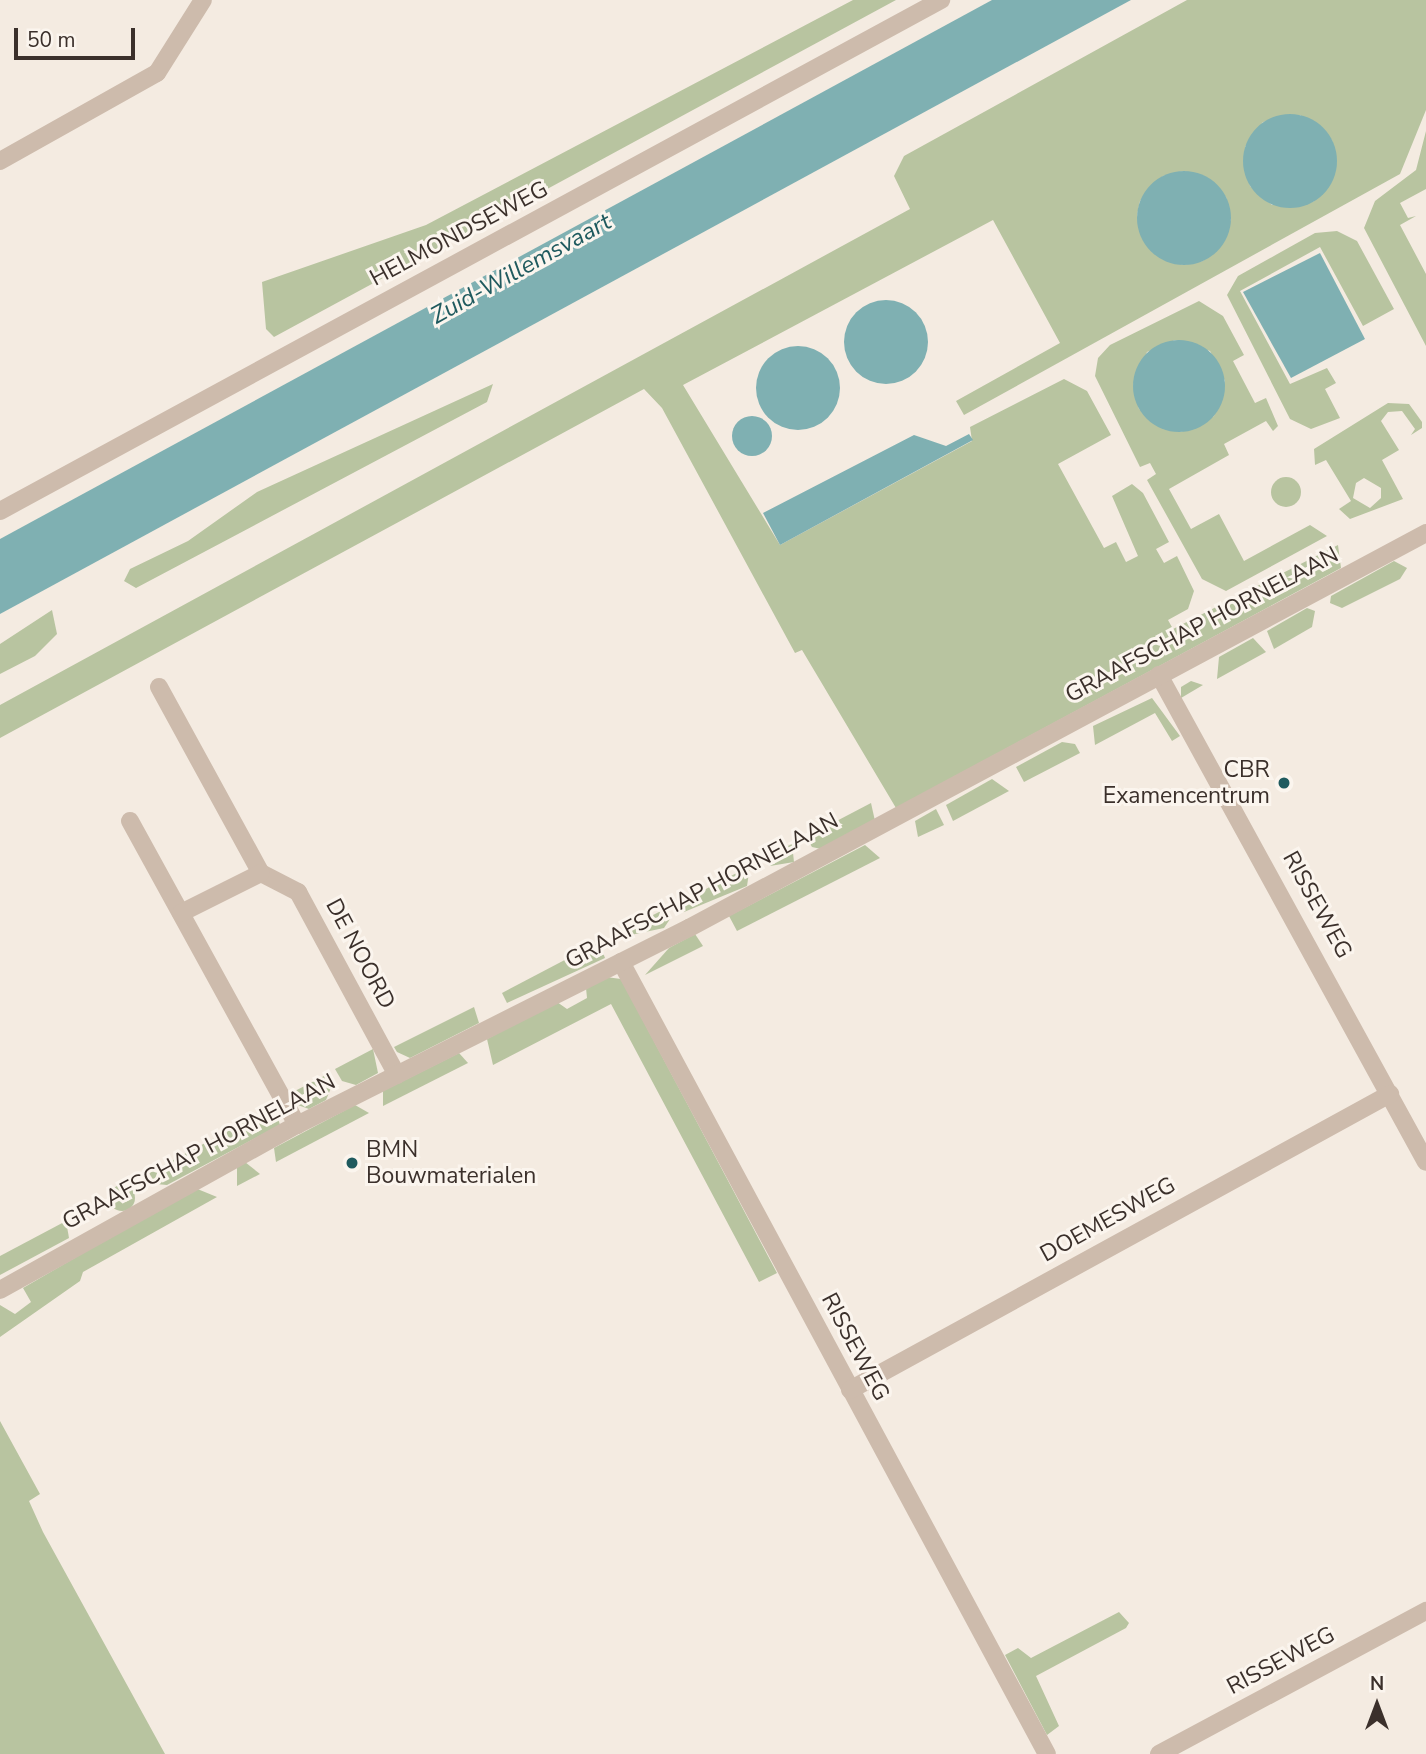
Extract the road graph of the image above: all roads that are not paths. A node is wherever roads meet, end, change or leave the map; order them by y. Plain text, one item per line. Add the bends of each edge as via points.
1 (203, 0) edge
2 (941, 0) edge
3 (0, 161) edge
4 (0, 511) edge
5 (1426, 533) edge
6 (1159, 676) junction
7 (159, 687) dead end
8 (130, 821) dead end
9 (261, 873) junction
10 (181, 914) junction
11 (621, 962) junction
12 (397, 1075) junction
13 (1390, 1094) junction
14 (297, 1125) junction
15 (1426, 1161) edge
16 (0, 1290) edge
17 (850, 1390) junction
18 (1426, 1611) edge
19 (1047, 1754) edge
20 (1159, 1754) edge

1 - 3 street via 156,73
2 - 4 street, HELMONDSEWEG
5 - 6 street, GRAAFSCHAP HORNELAAN
6 - 11 street, GRAAFSCHAP HORNELAAN
6 - 13 street, RISSEWEG
7 - 9 street
8 - 10 street
9 - 10 street
9 - 12 street, DE NOORD via 298,892
10 - 14 street
11 - 12 street, GRAAFSCHAP HORNELAAN
11 - 17 street, RISSEWEG
12 - 14 street, GRAAFSCHAP HORNELAAN
13 - 15 street, RISSEWEG
13 - 17 street, DOEMESWEG
14 - 16 street, GRAAFSCHAP HORNELAAN
17 - 19 street, RISSEWEG
18 - 20 street, RISSEWEG

